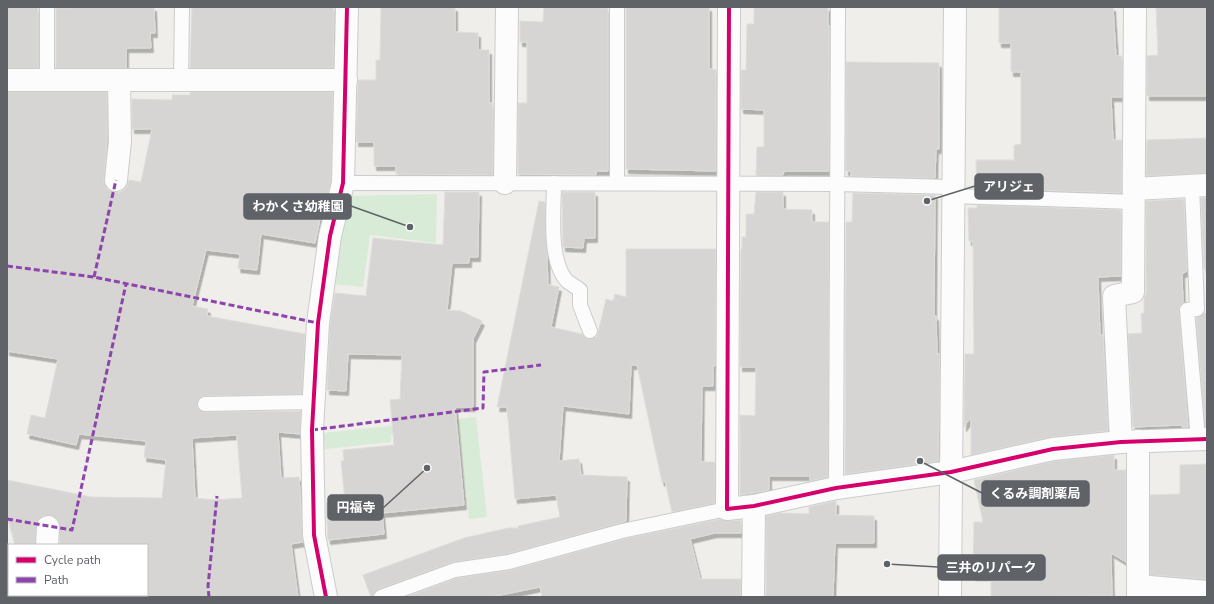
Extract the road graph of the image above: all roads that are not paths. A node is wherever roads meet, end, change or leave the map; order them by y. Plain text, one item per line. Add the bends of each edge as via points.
1 (47, 7) edge
2 (182, 7) edge
3 (347, 7) edge
4 (507, 7) edge
5 (617, 7) edge
6 (729, 7) edge
7 (838, 7) edge
8 (955, 7) edge
9 (1135, 7) edge
10 (7, 80) edge
11 (47, 80) junction
12 (119, 80) junction
13 (181, 80) junction
14 (346, 80) junction
15 (116, 180) dead end
16 (343, 183) junction
17 (506, 183) junction
18 (554, 183) junction
19 (728, 183) junction
20 (617, 184) junction
21 (838, 184) junction
22 (1199, 185) edge
23 (952, 192) junction
24 (1134, 196) junction
25 (1202, 309) edge
26 (590, 332) dead end
27 (313, 402) junction
28 (205, 404) dead end
29 (1202, 439) edge
30 (1130, 442) junction
31 (951, 472) junction
32 (836, 488) junction
33 (754, 506) junction
34 (727, 509) junction
35 (1138, 592) edge
36 (1207, 592) edge
37 (326, 597) edge
38 (381, 597) edge
39 (753, 597) edge
40 (950, 597) edge

1 - 11 lane
2 - 13 lane
3 - 14 street
4 - 17 street
5 - 20 lane
6 - 19 street
7 - 21 lane
8 - 23 street
9 - 24 street
10 - 11 street
11 - 12 street
12 - 13 street
12 - 15 street via 120,140
13 - 14 street
14 - 16 street
16 - 17 lane
16 - 27 street via 329,243 318,323
17 - 18 lane
18 - 20 lane
18 - 26 lane via 553,239 556,259 566,280 580,290 580,305
19 - 20 lane
19 - 21 lane
19 - 34 street
21 - 23 lane
21 - 32 lane
22 - 24 street
22 - 25 lane
23 - 24 lane
23 - 31 street
24 - 30 street via 1133,292 1114,296
25 - 29 lane via 1187,310
27 - 28 lane
27 - 37 street via 314,535
29 - 30 street
30 - 31 street via 1053,449
30 - 35 street
31 - 32 street
31 - 40 street
32 - 33 street
33 - 34 street
33 - 39 street
34 - 38 lane via 622,531 509,562 456,570
35 - 36 street

